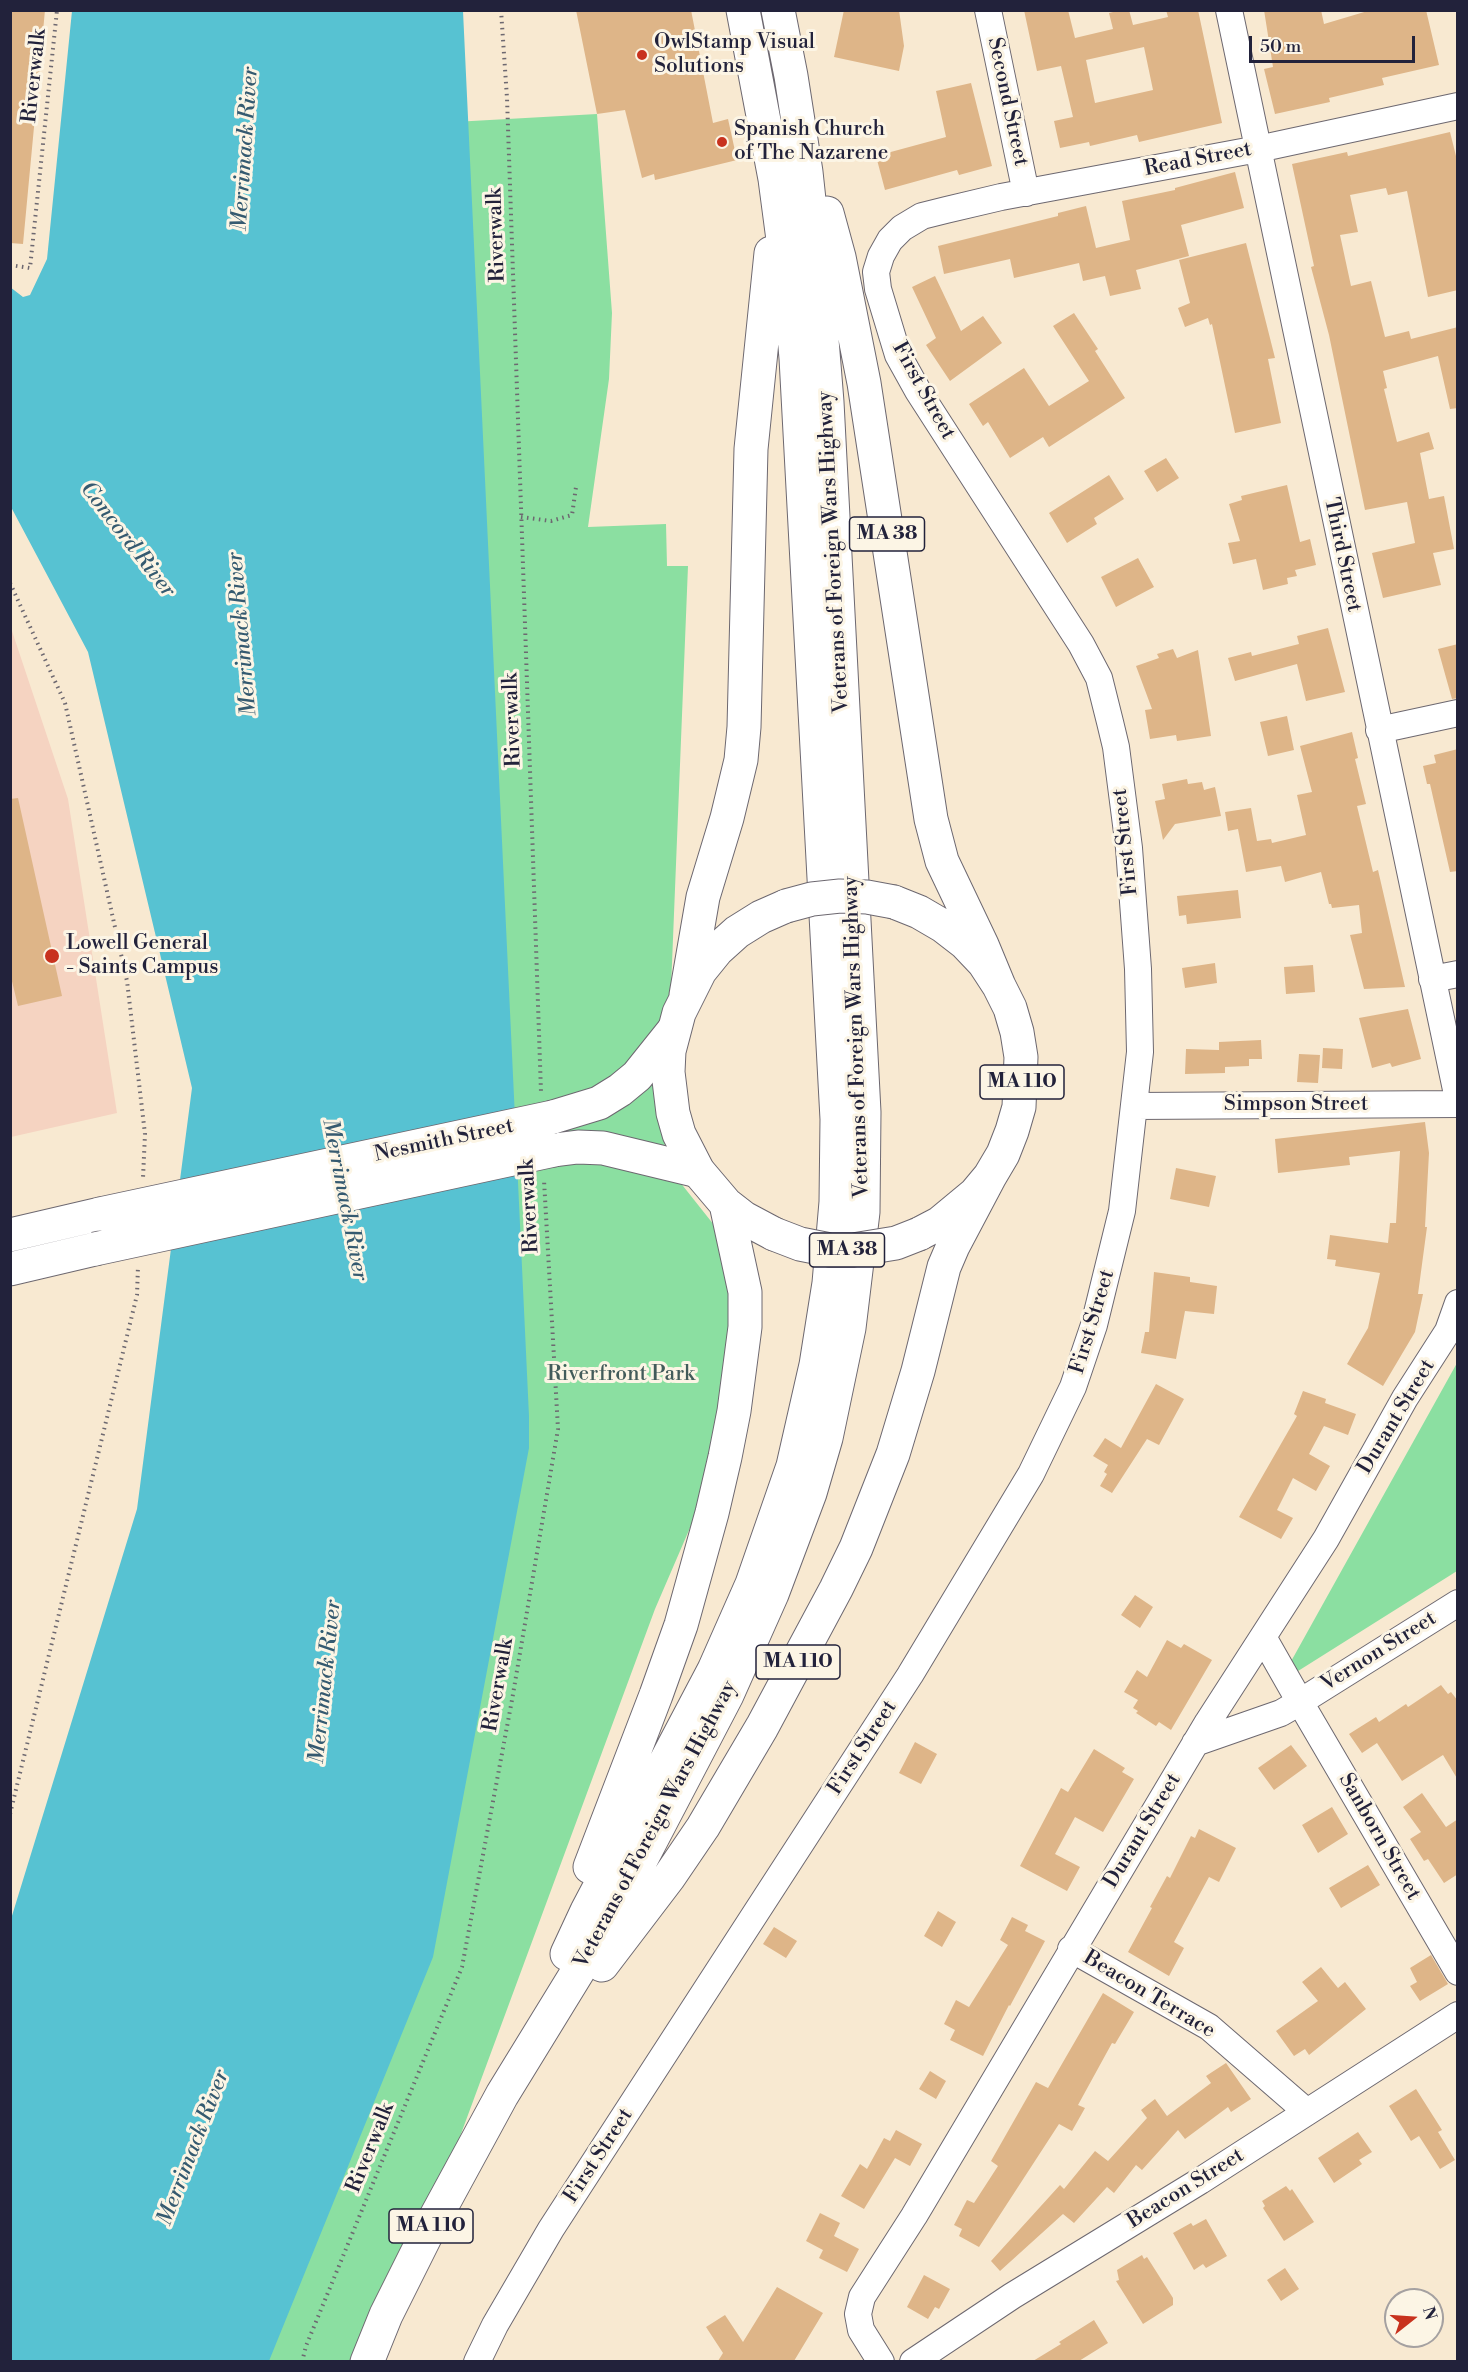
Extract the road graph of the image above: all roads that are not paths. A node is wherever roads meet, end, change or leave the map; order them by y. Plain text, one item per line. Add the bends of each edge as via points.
1 (743, 10) edge
2 (778, 10) edge
3 (988, 10) edge
4 (1229, 10) edge
5 (791, 76) junction
6 (1458, 106) edge
7 (1258, 149) junction
8 (776, 179) junction
9 (1026, 193) junction
10 (938, 212) joint
11 (1458, 713) edge
12 (1379, 730) junction
13 (1458, 974) edge
14 (1432, 980) junction
15 (999, 986) junction
16 (686, 995) junction
17 (673, 1030) junction
18 (1458, 1099) edge
19 (1458, 1104) edge
20 (1135, 1106) junction
21 (698, 1171) junction
22 (990, 1176) junction
23 (726, 1204) junction
24 (15, 1231) edge
25 (10, 1269) edge
26 (1458, 1303) edge
27 (1458, 1602) edge
28 (1263, 1637) junction
29 (1300, 1702) junction
30 (1195, 1743) junction
31 (1071, 1949) junction
32 (1458, 1972) edge
33 (1458, 2014) edge
34 (502, 2095) junction
35 (1307, 2112) junction
36 (367, 2361) edge
37 (477, 2361) edge
38 (881, 2361) edge
39 (913, 2361) edge

1 - 8 main road, Veterans of Foreign Wars Highway
2 - 5 main road, Veterans of Foreign Wars Highway / MA 38
3 - 9 street, Second Street
4 - 7 street, Third Street
5 - 15 main road, MA 38 via 839,257 856,342 936,840
5 - 34 main road, Veterans of Foreign Wars Highway via 806,172 824,358 861,1060 863,1212 850,1317 826,1438 810,1493 751,1644 610,1919
6 - 7 street, Read Street
7 - 9 street, Read Street
7 - 12 street, Third Street
8 - 16 main road via 751,449 742,749 730,808 703,897
8 - 34 main road, Veterans of Foreign Wars Highway via 796,358 837,1119 836,1202 829,1283 816,1365 793,1466 752,1584 714,1670 587,1911
9 - 10 street, Read Street
10 - 20 street, First Street via 922,216 890,240 876,272 878,289 893,342 918,391 1081,644 1098,678 1116,747 1129,848 1140,1052
11 - 12 street
12 - 14 street, Third Street
13 - 14 street
14 - 18 street, Third Street
15 - 16 main road, MA 110, bridge via 965,943 919,912 894,902 840,896 812,899 760,917 717,950
15 - 22 main road, MA 110 via 1017,1032 1022,1082 1012,1131
16 - 17 main road, MA 110
17 - 21 main road via 668,1072 671,1103 679,1134
17 - 24 main road, Nesmith Street, bridge via 637,1076 599,1102 547,1110
19 - 20 street, Simpson Street
20 - 37 street, First Street via 1122,1211 1094,1325 1073,1388 1031,1474 899,1693 551,2229
21 - 23 main road, MA 110
21 - 25 main road, Nesmith Street, bridge via 603,1148 578,1147 549,1162 95,1249
22 - 23 main road, MA 38, bridge via 958,1210 919,1234 896,1243 853,1250 800,1244 744,1218
22 - 34 main road, MA 110 via 944,1267 908,1407 874,1505 794,1671 669,1877
23 - 34 main road, MA 110 via 745,1292 745,1328 734,1411 712,1513 681,1625 656,1695
26 - 28 street, Durant Street via 1448,1331 1405,1398 1326,1539
27 - 29 street, Vernon Street
28 - 29 street, Vernon Street
28 - 30 street, Durant Street
29 - 30 street, Vernon Street via 1281,1713
29 - 32 street, Sanborn Street
30 - 31 street, Durant Street
31 - 35 street, Beacon Terrace via 1209,2026
31 - 38 street, Durant Street via 862,2297 858,2314 861,2330
33 - 35 street, Beacon Street
34 - 36 main road, Veterans of Foreign Wars Highway / MA 110 via 427,2233
35 - 39 street, Beacon Street

